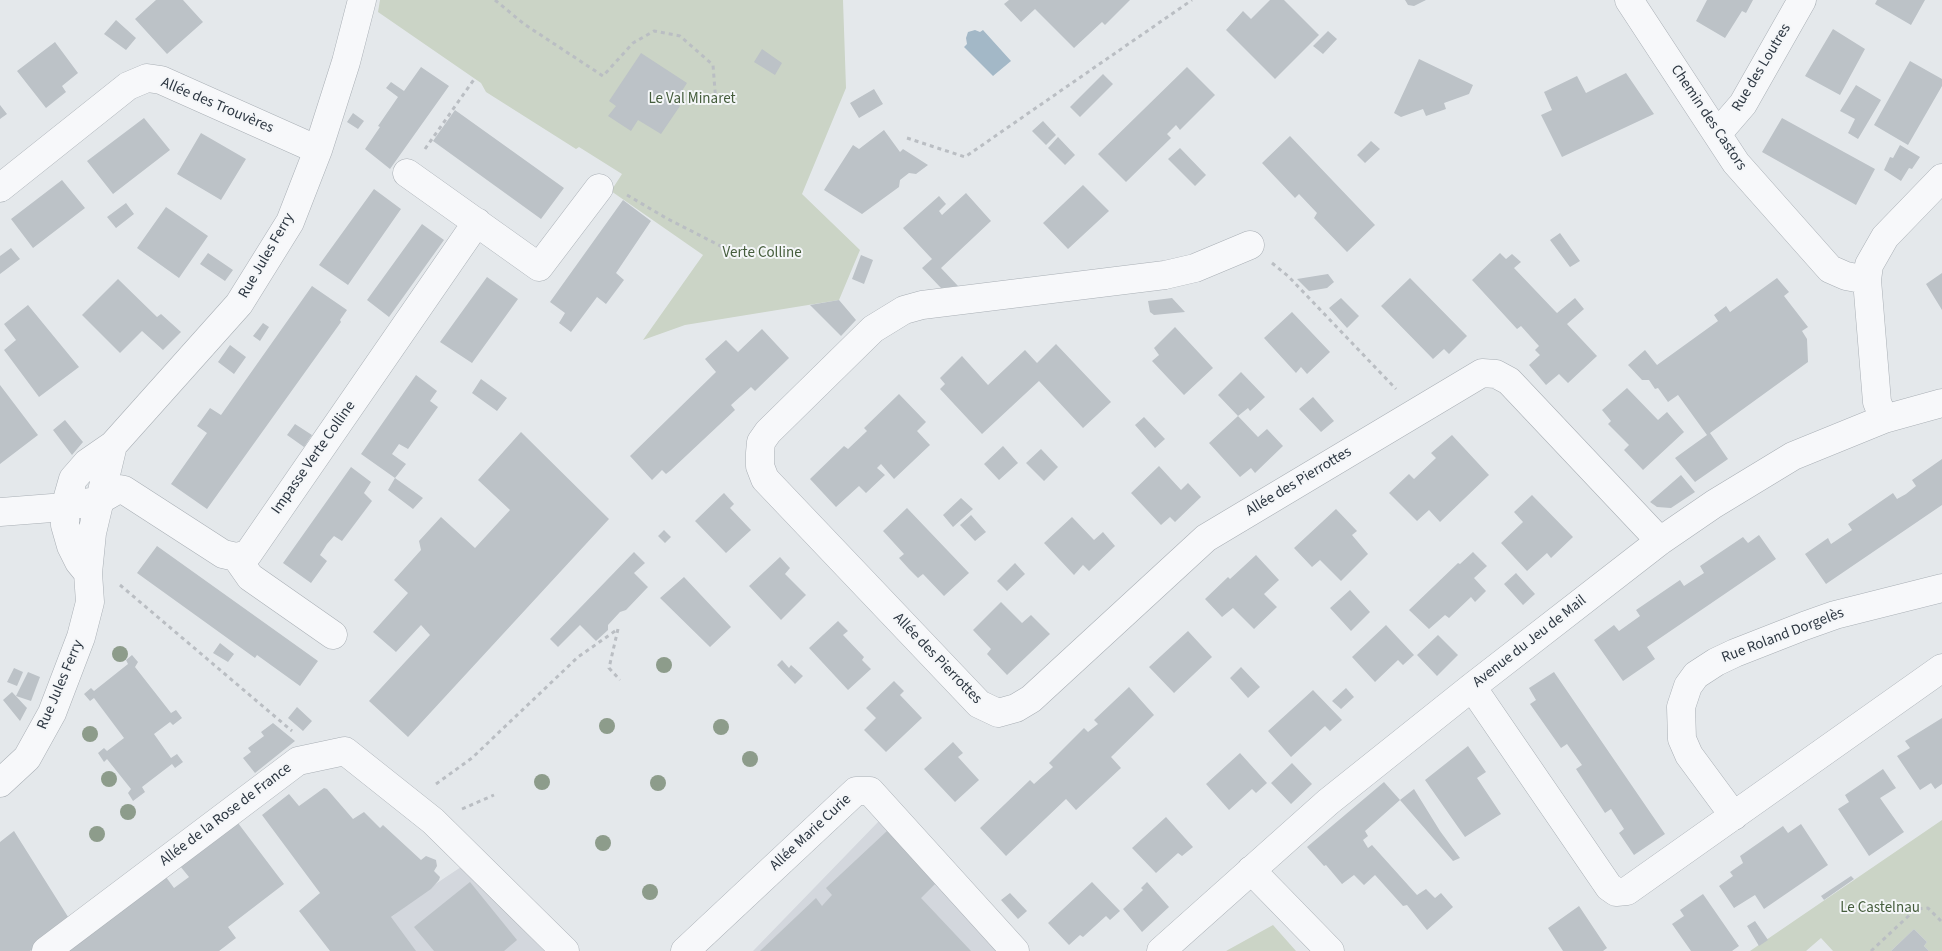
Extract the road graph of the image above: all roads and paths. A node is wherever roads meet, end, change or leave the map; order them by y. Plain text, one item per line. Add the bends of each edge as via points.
1 (362, 0) edge
2 (495, 0) edge
3 (1192, 0) edge
4 (1629, 0) edge
5 (1802, 0) edge
6 (475, 78) dead end
7 (716, 103) dead end
8 (1718, 133) junction
9 (907, 138) dead end
10 (318, 150) junction
11 (424, 150) dead end
12 (407, 174) dead end
13 (1942, 178) edge
14 (0, 188) edge
15 (599, 188) joint
16 (477, 222) junction
17 (1250, 245) dead end
18 (742, 258) dead end
19 (1288, 276) dead end
20 (1867, 280) junction
21 (1942, 403) edge
22 (1417, 411) junction
23 (1884, 419) junction
24 (113, 445) junction
25 (100, 500) junction
26 (65, 508) junction
27 (0, 512) edge
28 (1660, 541) junction
29 (236, 557) junction
30 (89, 576) junction
31 (1942, 588) edge
32 (333, 635) dead end
33 (1942, 668) edge
34 (620, 680) dead end
35 (1472, 687) junction
36 (284, 724) dead end
37 (0, 783) edge
38 (432, 787) dead end
39 (1734, 816) junction
40 (1251, 870) junction
41 (1942, 922) edge
42 (46, 951) edge
43 (565, 951) edge
44 (685, 951) edge
45 (1015, 951) edge
46 (1161, 951) edge
47 (1330, 951) edge
48 (1871, 951) edge

1 - 10 street, Rue Jules Ferry
2 - 7 path via 524,24 603,76 633,43 654,32 680,36 713,65
3 - 9 path via 965,158
4 - 8 street, Chemin des Castors
5 - 8 street, Rue des Loutres via 1743,104
6 - 11 path
8 - 20 street, Chemin des Castors via 1736,163 1830,269
10 - 14 street, Allée des Trouvères via 161,80 147,78 128,86
10 - 24 street, Rue Jules Ferry via 290,222 239,304
12 - 16 street
13 - 20 street via 1885,237 1869,265
15 - 16 street via 539,267
15 - 18 path via 614,187
16 - 29 street, Impasse Verte Colline via 248,554
17 - 22 street, Allée des Pierrottes via 1195,268 1165,274 904,310 873,329 768,432 761,442 760,453 765,479 979,704 998,713 1032,699 1206,538
19 - 22 path
20 - 23 street via 1877,402
21 - 23 street, Avenue du Jeu de Mail
22 - 28 street, Allée des Pierrottes via 1482,373 1496,374 1509,381
23 - 28 street, Avenue du Jeu de Mail via 1793,456
24 - 25 street, Rue Jules Ferry
24 - 26 street, Rue Jules Ferry via 78,471 70,486
25 - 26 street
25 - 29 street via 118,489 124,490 223,554
25 - 30 street, Rue Jules Ferry via 92,533
26 - 27 street
26 - 30 street, Rue Jules Ferry via 65,525 71,546
28 - 35 street, Avenue du Jeu de Mail
29 - 32 street via 250,577
30 - 36 path via 113,579
30 - 37 street, Rue Jules Ferry via 87,618 52,713 27,758
31 - 39 street, Rue Roland Dorgelès via 1835,615 1735,653 1696,675 1688,686 1681,707 1682,739 1689,755
33 - 39 street
34 - 38 path via 609,668 618,629 578,657 472,758
35 - 39 street via 1603,878 1616,892 1627,891
35 - 40 street, Avenue du Jeu de Mail via 1328,802
40 - 46 street, Avenue du Jeu de Mail
40 - 47 street
41 - 48 path via 1928,908 1916,910
42 - 43 street, Allée de la Rose de France via 298,761 345,752 433,821
44 - 45 street, Allée Marie Curie via 856,791 870,791

